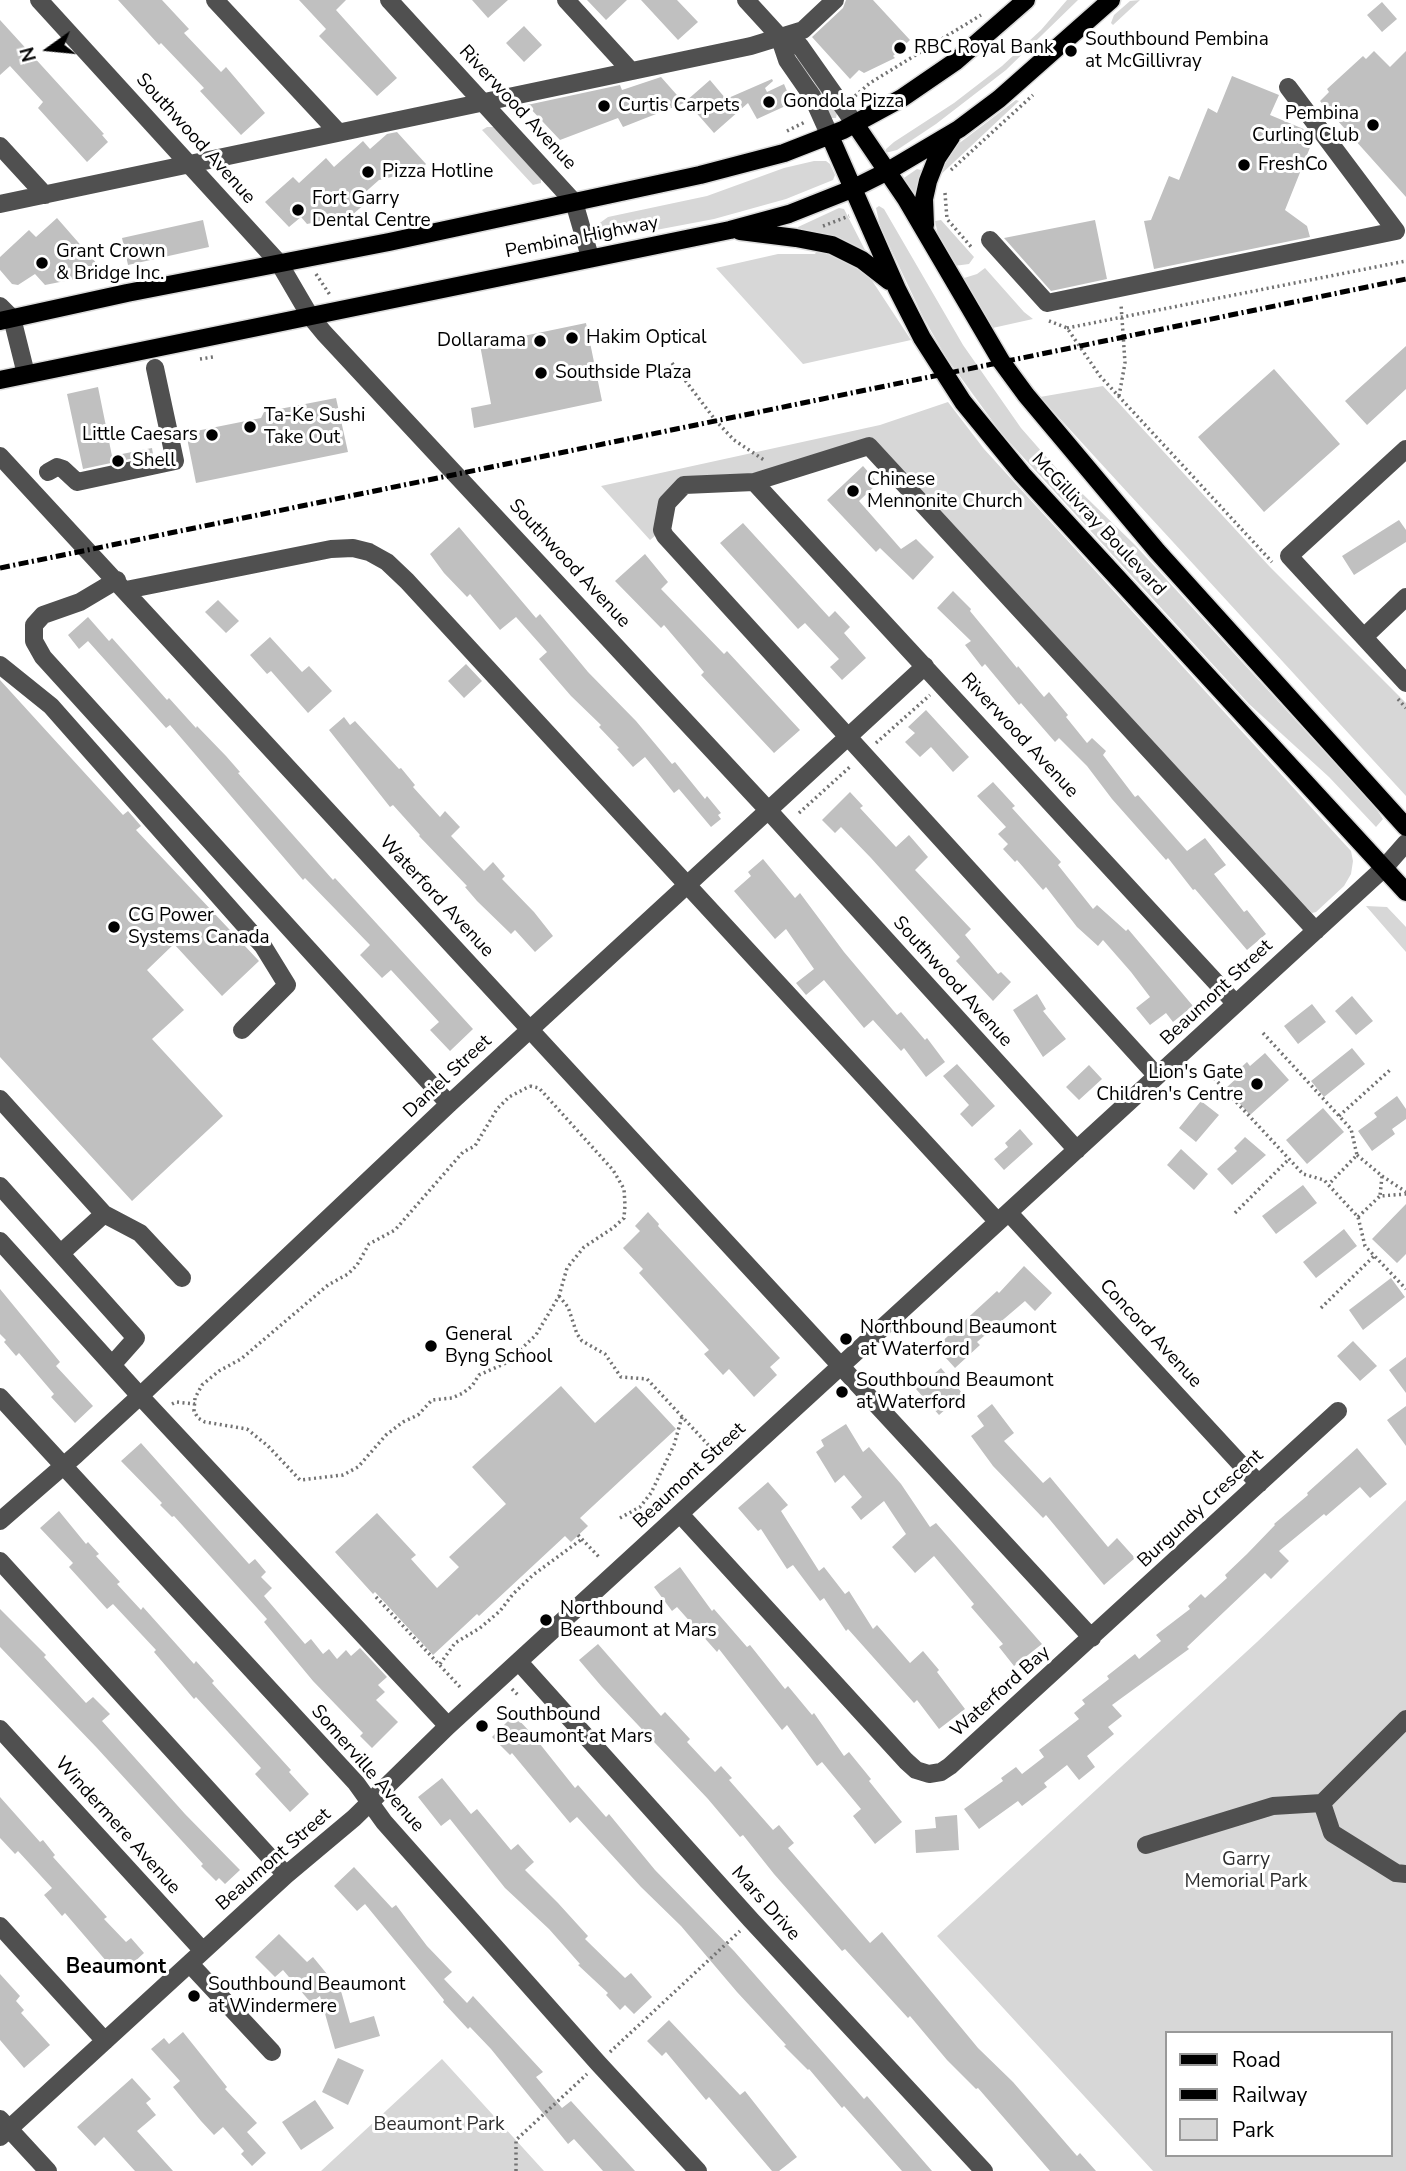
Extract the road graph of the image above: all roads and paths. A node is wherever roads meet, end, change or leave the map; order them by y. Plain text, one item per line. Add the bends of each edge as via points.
1 (39, 0) edge
2 (215, 0) edge
3 (389, 0) edge
4 (566, 0) edge
5 (746, 0) edge
6 (835, 0) edge
7 (1026, 0) edge
8 (1111, 0) edge
9 (975, 18) dead end
10 (779, 36) junction
11 (631, 72) junction
12 (1288, 87) dead end
13 (860, 94) dead end
14 (1033, 94) dead end
15 (483, 103) junction
16 (803, 123) dead end
17 (855, 124) junction
18 (959, 129) junction
19 (338, 132) junction
20 (783, 133) dead end
21 (830, 136) junction
22 (0, 146) edge
23 (189, 164) junction
24 (888, 171) junction
25 (948, 174) dead end
26 (944, 186) dead end
27 (852, 189) junction
28 (45, 195) junction
29 (574, 202) junction
30 (0, 204) edge
31 (730, 230) junction
32 (928, 235) junction
33 (990, 240) dead end
34 (974, 249) dead end
35 (590, 257) junction
36 (1406, 261) edge
37 (279, 262) junction
38 (316, 273) dead end
39 (1119, 288) junction
40 (897, 289) junction
41 (330, 295) dead end
42 (4, 315) edge
43 (310, 316) junction
44 (1122, 317) junction
45 (1043, 319) dead end
46 (1067, 328) junction
47 (213, 357) dead end
48 (200, 359) dead end
49 (672, 363) dead end
50 (155, 368) dead end
51 (26, 374) junction
52 (0, 380) edge
53 (1119, 396) junction
54 (1406, 449) edge
55 (0, 456) edge
56 (48, 471) dead end
57 (783, 473) junction
58 (754, 482) junction
59 (1283, 562) junction
60 (121, 585) junction
61 (1406, 597) edge
62 (1364, 637) junction
63 (0, 664) edge
64 (925, 666) junction
65 (1401, 691) edge
66 (1406, 708) edge
67 (847, 738) junction
68 (768, 810) junction
69 (1406, 827) edge
70 (1406, 843) edge
71 (1384, 868) junction
72 (687, 885) junction
73 (1406, 892) edge
74 (1316, 930) junction
75 (1236, 1004) junction
76 (242, 1030) dead end
77 (530, 1031) junction
78 (1264, 1034) dead end
79 (1390, 1070) dead end
80 (1157, 1076) junction
81 (1214, 1078) dead end
82 (0, 1099) edge
83 (449, 1104) junction
84 (1339, 1116) junction
85 (1077, 1150) junction
86 (1357, 1155) junction
87 (1289, 1159) junction
88 (1381, 1175) junction
89 (1329, 1184) junction
90 (0, 1186) edge
91 (1406, 1193) edge
92 (1380, 1196) junction
93 (1235, 1213) dead end
94 (104, 1214) junction
95 (1004, 1217) junction
96 (1358, 1217) junction
97 (0, 1241) edge
98 (61, 1254) junction
99 (1374, 1256) junction
100 (182, 1278) dead end
101 (1406, 1289) edge
102 (559, 1296) junction
103 (1321, 1308) dead end
104 (112, 1365) junction
105 (842, 1366) junction
106 (140, 1396) junction
107 (0, 1397) edge
108 (172, 1404) dead end
109 (195, 1404) junction
110 (1338, 1411) dead end
111 (682, 1416) junction
112 (713, 1450) dead end
113 (64, 1466) junction
114 (1259, 1483) junction
115 (680, 1514) junction
116 (620, 1518) dead end
117 (0, 1521) edge
118 (598, 1557) dead end
119 (0, 1561) edge
120 (376, 1597) dead end
121 (1092, 1638) junction
122 (519, 1662) junction
123 (440, 1664) junction
124 (460, 1686) dead end
125 (512, 1689) dead end
126 (519, 1696) dead end
127 (1406, 1719) edge
128 (448, 1726) junction
129 (0, 1729) edge
130 (369, 1803) junction
131 (1322, 1803) junction
132 (1146, 1844) dead end
133 (1406, 1874) edge
134 (286, 1875) junction
135 (751, 1920) junction
136 (0, 1926) edge
137 (197, 1958) junction
138 (105, 2041) junction
139 (272, 2052) dead end
140 (598, 2063) junction
141 (3, 2128) edge
142 (48, 2171) edge
143 (516, 2171) edge
144 (698, 2171) edge
145 (984, 2171) edge

1 - 23 street, Southwood Avenue
2 - 19 street
3 - 15 street, Riverwood Avenue
4 - 11 street
5 - 10 street
6 - 10 street via 803,30
7 - 17 main road, Pembina Highway via 933,78
8 - 18 main road, Pembina Highway
9 - 13 path via 870,82
10 - 11 street via 751,47
10 - 17 street via 800,46
10 - 21 street via 787,60
11 - 15 street
12 - 39 street via 1396,231
14 - 25 path
15 - 19 street
15 - 29 street, Riverwood Avenue
16 - 20 path
17 - 21 main road, Pembina Highway
17 - 24 main road, McGillivray Boulevard
18 - 24 main road, Pembina Highway
18 - 32 main road via 941,152 929,181 923,205
19 - 23 street
21 - 27 main road, McGillivray Boulevard
21 - 29 main road, Pembina Highway via 748,163
22 - 28 street
23 - 28 street
23 - 37 street, Southwood Avenue
24 - 27 main road, Pembina Highway
24 - 32 main road, McGillivray Boulevard
26 - 34 path via 947,219
27 - 31 main road, Pembina Highway via 789,214
27 - 40 main road, McGillivray Boulevard
28 - 30 street
29 - 35 street, Riverwood Avenue
29 - 37 main road, Pembina Highway
31 - 35 main road, Pembina Highway
31 - 40 main road via 832,245 862,260
32 - 69 main road, McGillivray Boulevard via 1001,361 1026,395 1157,551
33 - 39 street via 1047,303
35 - 43 main road, Pembina Highway
36 - 44 path
37 - 42 main road, Pembina Highway
37 - 43 street, Southwood Avenue
38 - 41 path
39 - 44 path
40 - 71 main road, McGillivray Boulevard via 945,375 993,440
42 - 51 street
43 - 51 main road, Pembina Highway
43 - 68 street, Southwood Avenue
44 - 46 path
44 - 53 path via 1125,363
45 - 46 path
46 - 53 path
47 - 48 path
49 - 57 path via 734,440
50 - 56 street via 174,461 77,482 63,469
51 - 52 main road, Pembina Highway
53 - 59 path
54 - 59 street
55 - 60 street, Waterford Avenue
57 - 58 street
57 - 74 street via 869,446
58 - 64 street, Riverwood Avenue
58 - 67 street via 684,485 667,503 662,530
59 - 62 street
60 - 72 street, Concord Avenue via 331,548 369,552 407,581
60 - 77 street, Waterford Avenue
60 - 83 street, Concord Avenue via 43,615 34,625 34,641 44,657
61 - 62 street
62 - 65 street
63 - 76 street via 51,706 263,946 287,985
64 - 67 street, Daniel Street
64 - 75 street, Riverwood Avenue
65 - 66 path
67 - 68 street, Daniel Street
67 - 80 street
68 - 72 street, Daniel Street
68 - 85 street, Southwood Avenue
70 - 71 street, Beaumont Street
71 - 73 main road, McGillivray Boulevard
71 - 74 street, Beaumont Street
72 - 77 street, Daniel Street
72 - 95 street, Concord Avenue
74 - 75 street, Beaumont Street
75 - 80 street, Beaumont Street
77 - 83 street, Daniel Street
77 - 105 street, Waterford Avenue
78 - 84 path
79 - 84 path
80 - 85 street, Beaumont Street
81 - 87 path
82 - 94 street
83 - 106 street, Daniel Street
84 - 86 path via 1351,1129
85 - 95 street, Beaumont Street
86 - 88 path
86 - 89 path
87 - 89 path via 1303,1174
87 - 93 path
88 - 91 path
88 - 92 path
89 - 96 path
90 - 98 street
91 - 92 path
92 - 96 path
94 - 98 street
94 - 100 street via 140,1233
95 - 105 street, Beaumont Street
95 - 114 street, Concord Avenue
96 - 99 path via 1365,1246
97 - 104 street
98 - 104 street via 136,1338
99 - 101 path
99 - 103 path
102 - 109 path via 536,1335 506,1363 479,1376 463,1393 432,1400 386,1435 358,1467 343,1475 300,1480 247,1429 205,1422 194,1411
102 - 109 path via 567,1268 583,1247 624,1217 624,1189 613,1170 549,1098 530,1086 497,1109 475,1146 463,1152 395,1230 369,1244 348,1274 202,1385
102 - 111 path via 582,1341 605,1354 621,1377 647,1379
104 - 106 street
105 - 115 street, Beaumont Street
105 - 121 street
106 - 113 street, Daniel Street
106 - 128 street
107 - 113 street, Somerville Avenue
108 - 109 path
110 - 114 street, Burgundy Crescent
111 - 112 path
111 - 116 path via 651,1493 640,1507
113 - 117 street, Daniel Street
113 - 130 street, Somerville Avenue via 356,1783
114 - 121 street, Burgundy Crescent
115 - 121 street, Waterford Bay via 906,1761 929,1774 950,1766
115 - 122 street, Beaumont Street
118 - 123 path via 580,1537 533,1575 480,1628 454,1643
119 - 134 street
120 - 123 path
122 - 128 street, Beaumont Street
122 - 135 street, Mars Drive
123 - 124 path
125 - 126 path
127 - 131 street
128 - 130 street, Beaumont Street
129 - 137 street, Windermere Avenue
130 - 134 street, Beaumont Street
130 - 140 street, Somerville Avenue
131 - 132 street via 1273,1806
131 - 133 street via 1332,1833 1396,1873
134 - 137 street, Beaumont Street
135 - 140 path
135 - 145 street, Mars Drive
136 - 138 street
137 - 138 street, Beaumont Street
137 - 139 street, Windermere Avenue
138 - 141 street, Beaumont Street
140 - 143 path via 516,2140
140 - 144 street, Somerville Avenue
141 - 142 street

